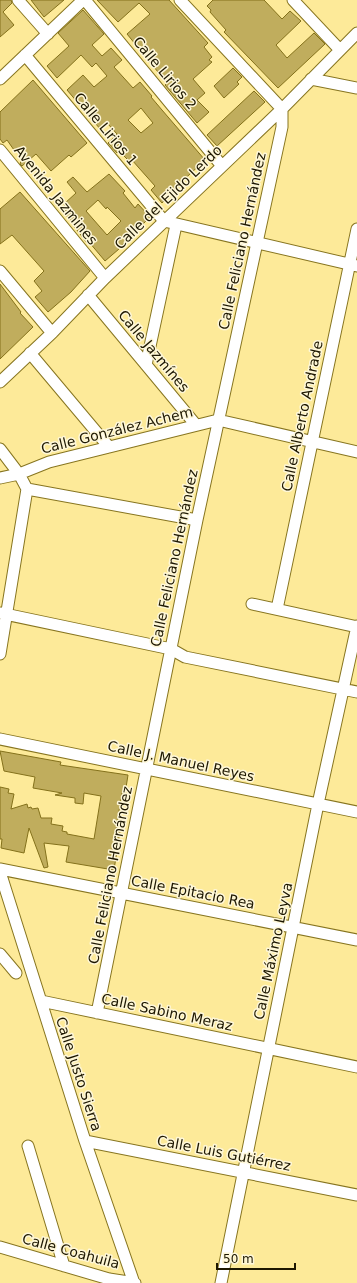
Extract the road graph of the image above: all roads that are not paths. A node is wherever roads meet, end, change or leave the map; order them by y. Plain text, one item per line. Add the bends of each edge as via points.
1 (18, 0) edge
2 (84, 0) edge
3 (180, 0) edge
4 (293, 0) edge
5 (357, 33) edge
6 (48, 34) junction
7 (340, 50) junction
8 (25, 55) junction
9 (0, 79) edge
10 (311, 79) junction
11 (357, 88) edge
12 (282, 109) junction
13 (0, 150) edge
14 (222, 166) junction
15 (164, 221) junction
16 (176, 225) junction
17 (357, 229) edge
18 (257, 243) junction
19 (353, 265) edge
20 (0, 271) edge
21 (105, 278) junction
22 (88, 295) junction
23 (52, 333) junction
24 (30, 353) junction
25 (146, 365) junction
26 (0, 382) edge
27 (218, 420) junction
28 (196, 425) junction
29 (312, 442) junction
30 (109, 447) junction
31 (0, 449) edge
32 (357, 452) edge
33 (19, 474) junction
34 (0, 478) edge
35 (27, 489) junction
36 (197, 520) junction
37 (252, 604) dead end
38 (277, 609) junction
39 (3, 614) edge
40 (357, 626) edge
41 (171, 649) junction
42 (0, 654) edge
43 (343, 689) junction
44 (357, 692) edge
45 (0, 739) edge
46 (147, 769) junction
47 (318, 804) junction
48 (357, 812) edge
49 (0, 869) edge
50 (0, 872) edge
51 (122, 893) junction
52 (293, 927) junction
53 (357, 940) edge
54 (0, 954) edge
55 (16, 973) dead end
56 (41, 1001) junction
57 (98, 1013) junction
58 (268, 1049) junction
59 (357, 1067) edge
60 (85, 1141) junction
61 (28, 1146) dead end
62 (243, 1172) junction
63 (357, 1195) edge
64 (0, 1247) edge
65 (64, 1266) junction
66 (135, 1283) edge
67 (221, 1283) edge

1 - 6 street
2 - 6 street
2 - 14 street, Calle Lirios 2
3 - 12 street
4 - 7 street
5 - 7 street, Calle del Ejido Lerdo
6 - 8 street
7 - 10 street, Calle del Ejido Lerdo
8 - 9 street
8 - 15 street, Calle Lirios 1
10 - 11 street
10 - 12 street, Calle del Ejido Lerdo
12 - 14 street, Calle del Ejido Lerdo
12 - 18 street, Calle Feliciano Hernández via 282,127
13 - 21 street, Avenida Jazmines
14 - 15 street, Calle del Ejido Lerdo
15 - 16 street
15 - 21 street, Calle del Ejido Lerdo
16 - 18 street
16 - 25 street
17 - 19 street, Calle Alberto Andrade
18 - 19 street
18 - 27 street, Calle Feliciano Hernández
19 - 29 street, Calle Alberto Andrade
20 - 23 street
21 - 22 street, Calle del Ejido Lerdo
22 - 23 street, Calle del Ejido Lerdo
22 - 25 street, Calle Jazmínes
23 - 24 street, Calle del Ejido Lerdo
24 - 26 street, Calle del Ejido Lerdo
24 - 30 street
25 - 28 street, Calle Jazmínes
27 - 28 street, Calle González Achem
27 - 29 street
27 - 36 street, Calle Feliciano Hernández
28 - 30 street, Calle González Achem
29 - 32 street
29 - 38 street, Calle Alberto Andrade
30 - 33 street, Calle González Achem via 49,462
31 - 33 street
33 - 34 street, Calle González Achem
33 - 35 street
35 - 36 street
35 - 39 street
36 - 41 street, Calle Feliciano Hernández
37 - 38 street
38 - 40 street
39 - 41 street
39 - 42 street
40 - 43 street, Calle Máximo Leyva
41 - 43 street via 185,657
41 - 46 street, Calle Feliciano Hernández
43 - 44 street
43 - 47 street, Calle Máximo Leyva
45 - 46 street, Calle J. Manuel Reyes
46 - 47 street, Calle J. Manuel Reyes
46 - 51 street, Calle Feliciano Hernández
47 - 48 street, Calle J. Manuel Reyes
47 - 52 street, Calle Máximo Leyva
49 - 51 street, Calle Epitacio Rea
50 - 56 street, Calle Justo Sierra
51 - 52 street, Calle Epitacio Rea
51 - 57 street, Calle Feliciano Hernández
52 - 53 street, Calle Epitacio Rea
52 - 58 street, Calle Máximo Leyva
54 - 55 street
56 - 57 street, Calle Sabino Meraz
56 - 60 street, Calle Justo Sierra
57 - 58 street, Calle Sabino Meraz
58 - 59 street, Calle Sabino Meraz
58 - 62 street, Calle Máximo Leyva
60 - 62 street, Calle Luis Gutiérrez
60 - 66 street, Calle Justo Sierra
61 - 65 street
62 - 63 street, Calle Luis Gutiérrez
62 - 67 street, Calle Máximo Leyva
64 - 65 street, Calle Coahuila
65 - 66 street, Calle Coahuila via 109,1279

